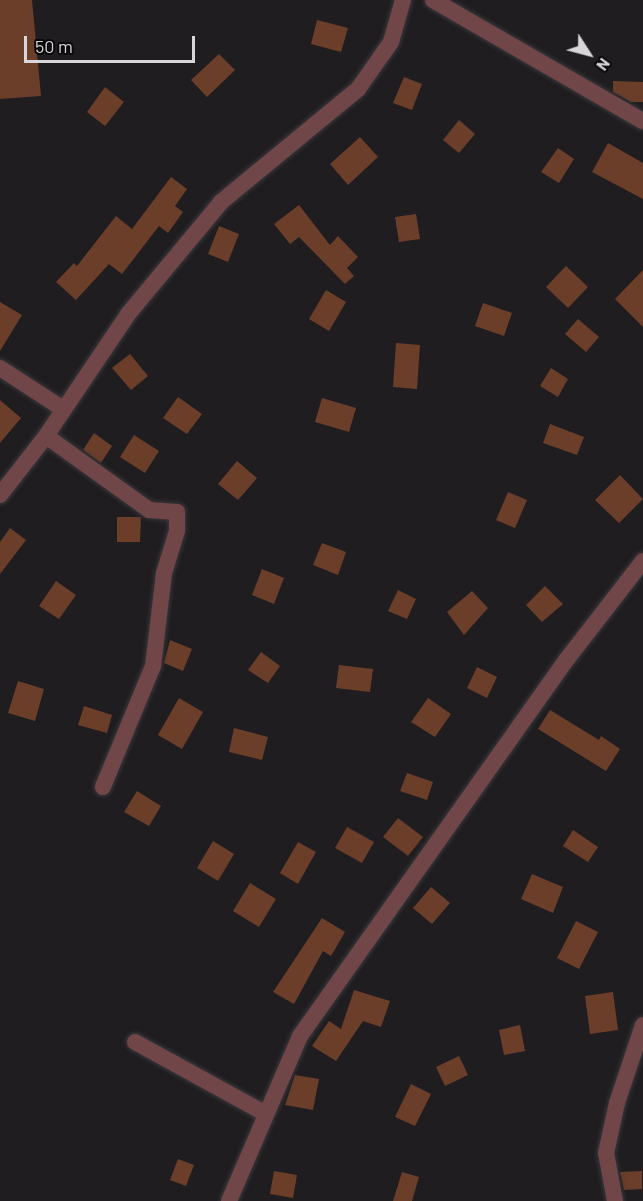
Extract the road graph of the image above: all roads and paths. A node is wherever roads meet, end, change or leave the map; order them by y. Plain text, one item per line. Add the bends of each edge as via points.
1 (403, 0) edge
2 (433, 0) edge
3 (635, 112) edge
4 (643, 121) edge
5 (0, 368) edge
6 (63, 409) junction
7 (46, 436) junction
8 (0, 495) edge
9 (643, 561) edge
10 (104, 787) dead end
11 (643, 1025) edge
12 (135, 1042) dead end
13 (264, 1113) junction
14 (230, 1201) edge
15 (615, 1201) edge

1 - 6 street via 391,42 358,89 221,202 129,313
2 - 3 street
3 - 4 street
5 - 6 street
6 - 7 street
7 - 8 street
7 - 10 street via 149,510 177,512 177,531 164,573 153,666
9 - 13 street via 567,659 334,983 300,1036
11 - 15 street via 617,1103 606,1153
12 - 13 street
13 - 14 street

